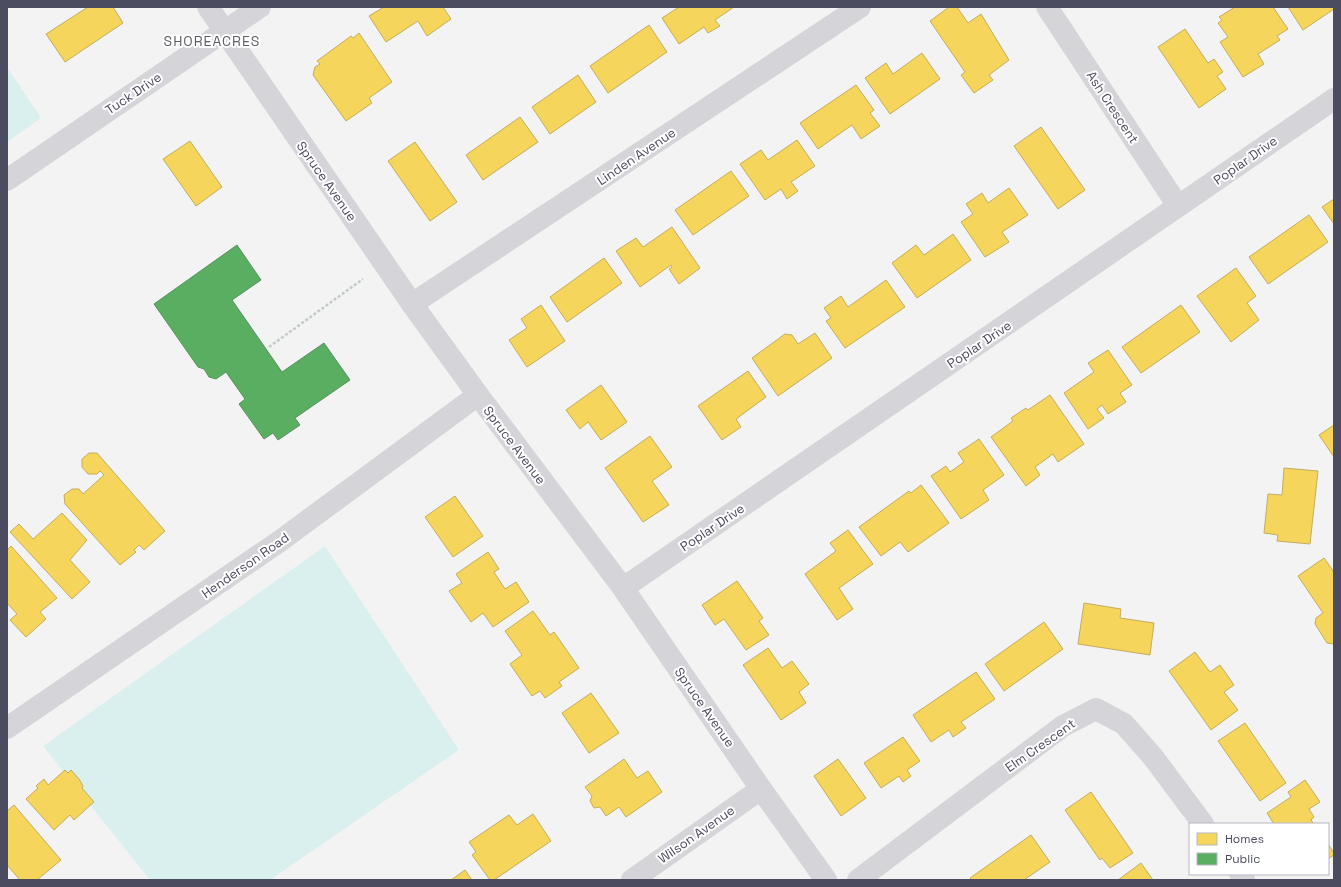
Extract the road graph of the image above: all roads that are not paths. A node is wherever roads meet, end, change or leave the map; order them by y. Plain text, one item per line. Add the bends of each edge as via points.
1 (208, 7) edge
2 (260, 7) edge
3 (860, 7) edge
4 (1047, 7) edge
5 (224, 31) junction
6 (1334, 99) edge
7 (7, 180) edge
8 (1178, 206) junction
9 (412, 304) junction
10 (478, 395) junction
11 (623, 588) junction
12 (7, 728) edge
13 (761, 789) junction
14 (1202, 823) edge
15 (632, 880) edge
16 (826, 880) edge
17 (858, 880) edge

1 - 5 street, Spruce Avenue
2 - 5 street, Tuck Drive
3 - 9 street, Linden Avenue
4 - 8 street, Ash Crescent
5 - 7 street, Tuck Drive
5 - 9 street, Spruce Avenue
6 - 8 street, Poplar Drive
8 - 11 street, Poplar Drive
9 - 10 street, Spruce Avenue
10 - 11 street, Spruce Avenue
10 - 12 street, Henderson Road via 280,541
11 - 13 street, Spruce Avenue
13 - 15 street, Wilson Avenue
13 - 16 street, Spruce Avenue
14 - 17 street, Elm Crescent via 1153,757 1124,724 1096,709 1063,726

